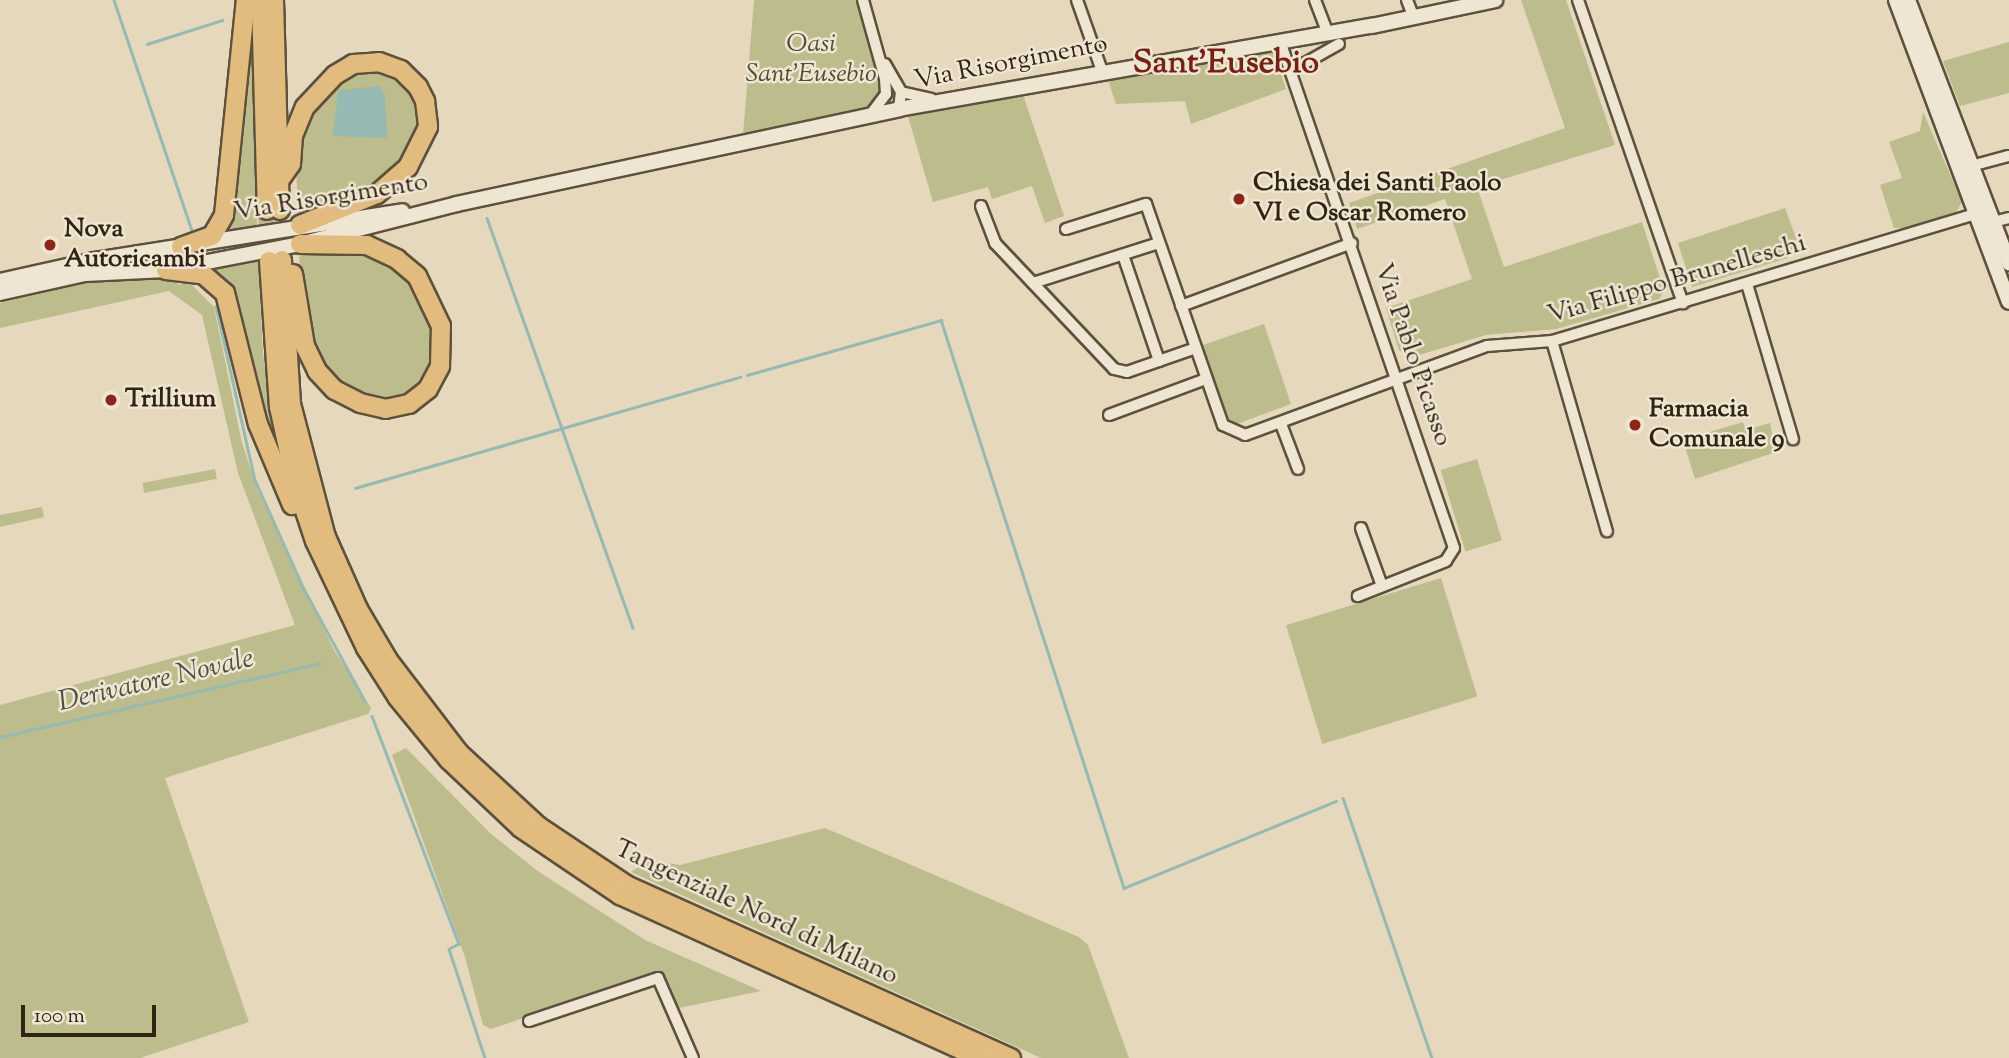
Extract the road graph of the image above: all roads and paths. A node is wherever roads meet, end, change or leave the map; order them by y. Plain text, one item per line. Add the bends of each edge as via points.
1 (246, 0) edge
2 (261, 0) edge
3 (274, 0) edge
4 (863, 0) edge
5 (1077, 0) edge
6 (1315, 0) edge
7 (1407, 0) edge
8 (1494, 0) edge
9 (1577, 0) edge
10 (1896, 0) edge
11 (1908, 0) edge
12 (1414, 18) junction
13 (1328, 34) junction
14 (1280, 41) junction
15 (1339, 44) dead end
16 (881, 58) junction
17 (1102, 71) junction
18 (1291, 71) junction
19 (901, 92) junction
20 (886, 94) junction
21 (945, 100) junction
22 (897, 109) junction
23 (870, 115) junction
24 (2009, 156) edge
25 (1971, 166) junction
26 (279, 181) junction
27 (457, 204) junction
28 (981, 206) dead end
29 (1986, 214) junction
30 (2009, 218) edge
31 (300, 225) junction
32 (1066, 229) dead end
33 (1159, 243) junction
34 (1352, 243) junction
35 (181, 247) junction
36 (1123, 255) junction
37 (285, 256) junction
38 (2008, 261) edge
39 (166, 270) junction
40 (0, 281) edge
41 (1032, 284) junction
42 (1747, 284) junction
43 (0, 293) edge
44 (2009, 302) edge
45 (1683, 303) junction
46 (1181, 306) junction
47 (1552, 341) junction
48 (1196, 348) junction
49 (1159, 361) junction
50 (1398, 376) junction
51 (1206, 379) junction
52 (1109, 415) dead end
53 (1281, 424) junction
54 (1793, 439) dead end
55 (1298, 469) dead end
56 (1361, 528) dead end
57 (1607, 531) dead end
58 (1382, 586) junction
59 (1358, 596) dead end
60 (347, 613) junction
61 (528, 1021) dead end
62 (693, 1058) edge
63 (980, 1058) edge
64 (1011, 1058) edge

1 - 35 highway via 224,215 212,236
2 - 26 highway via 274,210
3 - 26 highway
4 - 16 street
5 - 17 street
6 - 13 street
7 - 12 street
8 - 12 street, Via Risorgimento
9 - 45 street
10 - 29 street
11 - 25 street
12 - 13 street, Via Risorgimento
13 - 14 street, Via Risorgimento
14 - 17 street, Via Risorgimento
14 - 18 street, Via Pablo Picasso
15 - 18 street
16 - 19 street
16 - 20 street
17 - 21 street, Via Risorgimento
18 - 34 street, Via Pablo Picasso
19 - 21 street
19 - 22 street
20 - 22 street
20 - 23 street
21 - 22 street, Via Risorgimento
22 - 23 street, Via Risorgimento
23 - 27 street, Via Risorgimento
24 - 25 street
25 - 29 street
26 - 31 highway via 291,164 293,136 304,107 335,75 354,64 379,62 401,70 418,87 428,127 408,167 377,194
27 - 31 street, Via Risorgimento
27 - 37 street, Via Risorgimento
28 - 41 street via 991,238
29 - 30 street, Via Filippo Brunelleschi
29 - 38 street
29 - 42 street, Via Filippo Brunelleschi
29 - 44 street
31 - 35 street, Via Risorgimento
32 - 33 street via 1146,204
33 - 36 street
33 - 46 street
34 - 46 street
34 - 50 street, Via Pablo Picasso
35 - 40 street, Via Risorgimento
36 - 41 street
36 - 49 street
37 - 37 highway via 367,245 397,259 417,276 441,326 440,366 428,389 409,404 385,409 346,397 326,382 302,332
37 - 39 street, Via Risorgimento via 219,258
37 - 60 highway, Tangenziale Nord di Milano via 275,368 287,446 314,541
37 - 64 highway, Tangenziale Nord di Milano via 291,404 326,537 378,643 459,753 538,826 628,886
39 - 43 street, Via Risorgimento via 85,274
39 - 60 highway via 204,275 225,293 258,424 330,596
41 - 49 street via 1119,373
42 - 45 street, Via Filippo Brunelleschi
42 - 54 street
45 - 47 street, Via Filippo Brunelleschi
46 - 48 street
47 - 50 street, Via Filippo Brunelleschi via 1487,346
47 - 57 street
48 - 49 street
48 - 51 street
50 - 53 street, Via Filippo Brunelleschi
50 - 58 street, Via Pablo Picasso via 1454,548 1446,561
51 - 52 street
51 - 53 street, Via Filippo Brunelleschi via 1223,425 1232,432 1250,435
53 - 55 street
56 - 58 street
58 - 59 street, Via Pablo Picasso
60 - 63 highway, Tangenziale Nord di Milano via 387,682 436,745 490,802 552,852 655,914
61 - 62 street via 658,978

